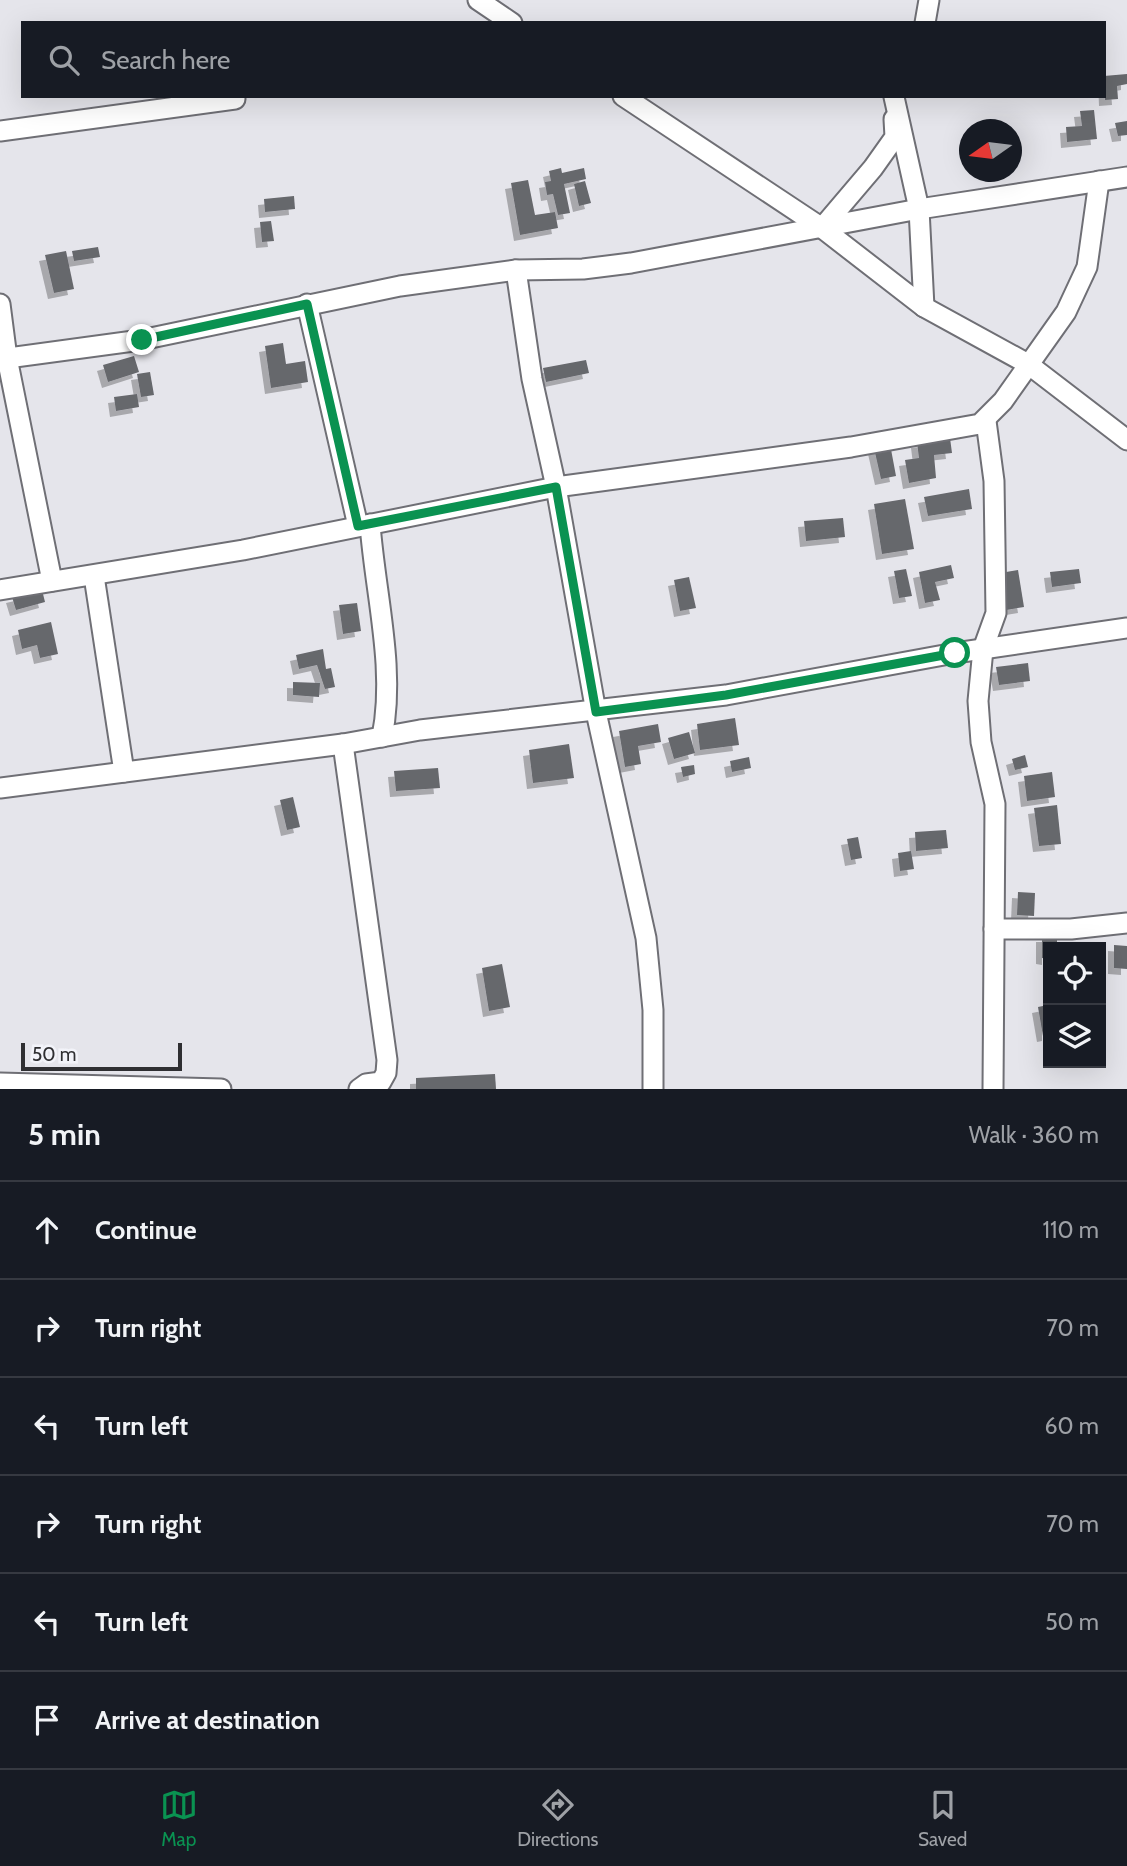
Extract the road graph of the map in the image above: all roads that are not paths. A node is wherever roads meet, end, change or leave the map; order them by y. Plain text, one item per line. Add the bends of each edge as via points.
1 (478, 0) edge
2 (929, 0) edge
3 (509, 21) edge
4 (925, 21) edge
5 (625, 98) edge
6 (894, 98) edge
7 (894, 98) edge
8 (235, 99) dead end
9 (0, 131) edge
10 (1127, 177) edge
11 (1099, 181) junction
12 (919, 209) junction
13 (822, 228) junction
14 (516, 270) junction
15 (0, 304) edge
16 (307, 304) junction
17 (924, 307) junction
18 (4, 358) edge
19 (1028, 364) junction
20 (986, 421) junction
21 (1127, 440) edge
22 (556, 487) junction
23 (364, 525) junction
24 (93, 576) junction
25 (52, 581) junction
26 (0, 590) edge
27 (1127, 628) edge
28 (983, 649) junction
29 (596, 712) junction
30 (382, 737) junction
31 (343, 744) junction
32 (124, 772) junction
33 (0, 788) edge
34 (1127, 923) edge
35 (994, 929) junction
36 (0, 1083) edge
37 (382, 1085) edge
38 (220, 1089) edge
39 (359, 1089) edge
40 (653, 1089) edge
41 (993, 1089) edge

1 - 3 street
2 - 4 street
5 - 13 street
6 - 13 street via 895,137
7 - 12 street
8 - 9 street
10 - 11 street
11 - 12 street
11 - 19 street via 1087,267 1066,312
12 - 13 street
12 - 17 street
13 - 14 street via 631,263
13 - 17 street
14 - 16 street
14 - 22 street via 532,379
15 - 18 street
16 - 18 street via 142,340
16 - 23 street
17 - 19 street
18 - 25 street
19 - 20 street
19 - 21 street
20 - 22 street via 851,447
20 - 28 street via 994,481 996,613
22 - 23 street
22 - 29 street
23 - 24 street
23 - 30 street via 386,687
24 - 25 street
24 - 32 street
25 - 26 street
27 - 28 street
28 - 29 street via 726,695
28 - 35 street via 979,722 995,804
29 - 30 street
29 - 40 street via 646,938 652,984
30 - 31 street
31 - 32 street
31 - 37 street via 387,1060
32 - 33 street
34 - 35 street
35 - 41 street
36 - 38 street
37 - 39 street via 366,1084

